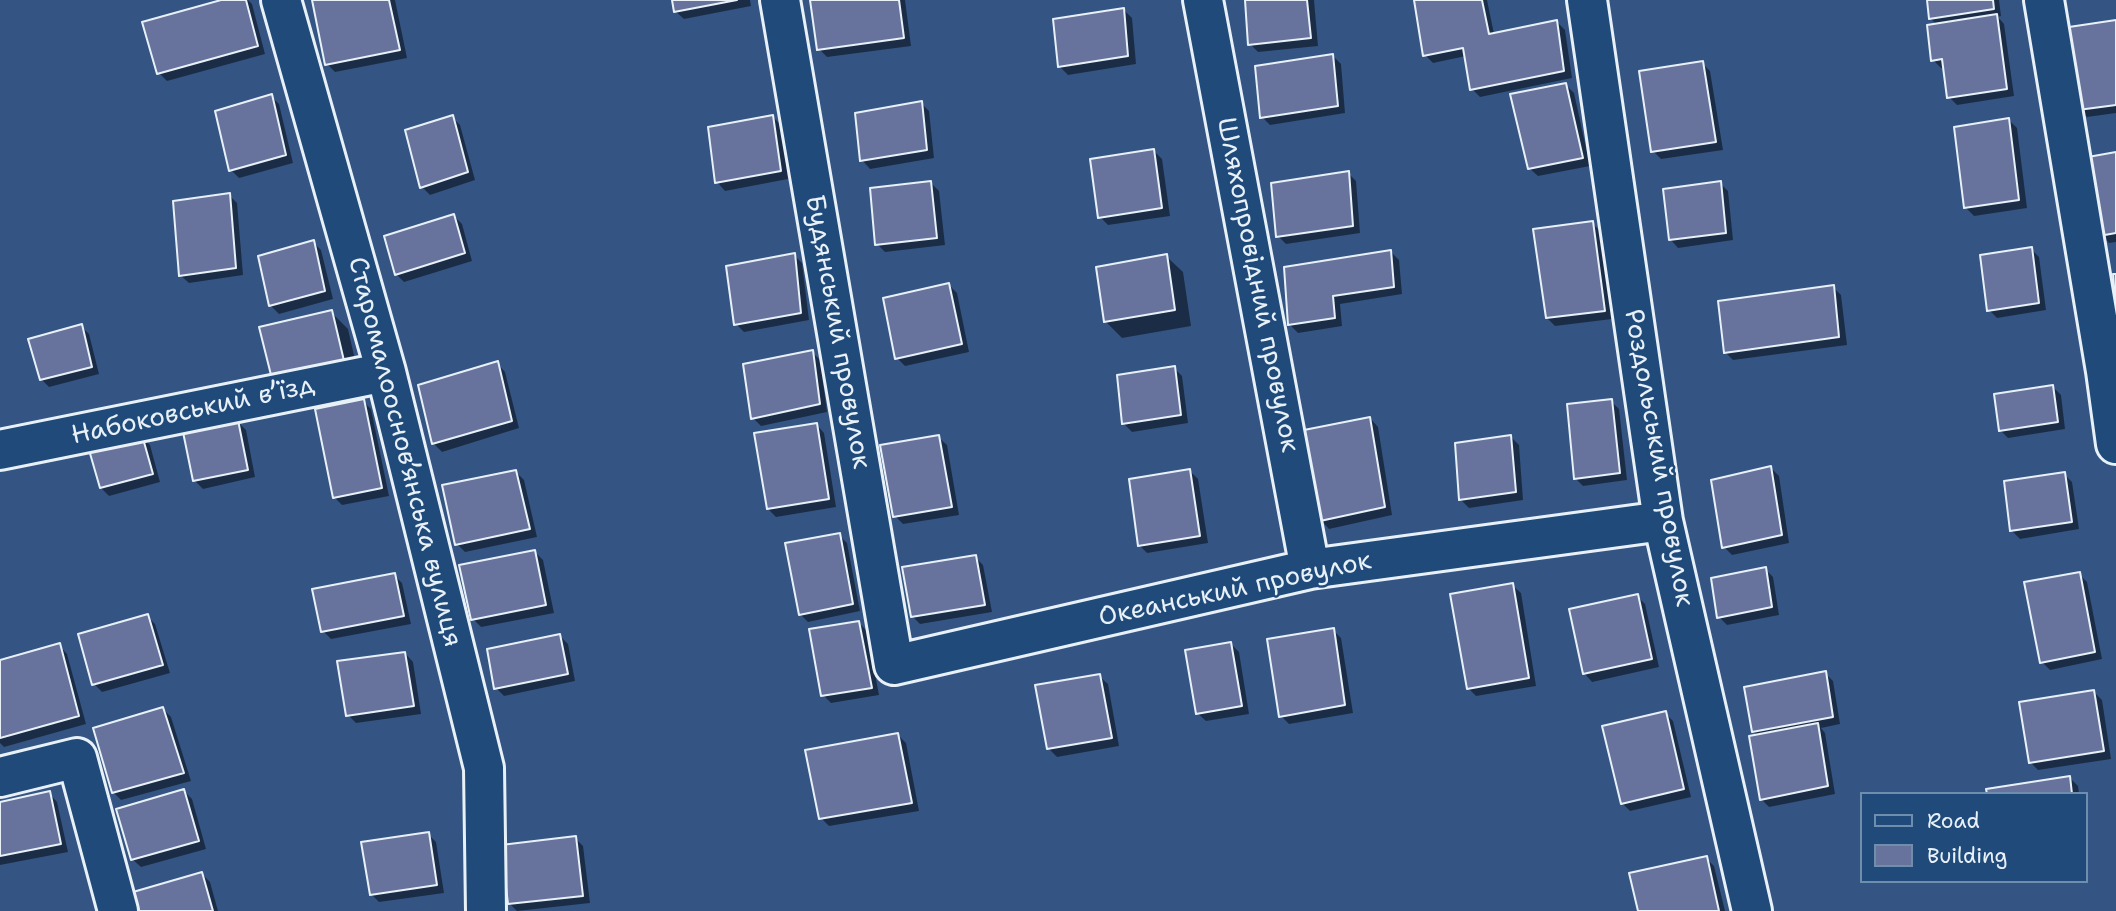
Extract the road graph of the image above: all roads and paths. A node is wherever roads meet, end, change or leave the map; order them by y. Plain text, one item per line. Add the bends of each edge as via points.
1 (281, 0) edge
2 (780, 0) edge
3 (1203, 0) edge
4 (1587, 0) edge
5 (2044, 0) edge
6 (386, 372) junction
7 (2116, 444) edge
8 (0, 450) edge
9 (1663, 521) junction
10 (1310, 569) junction
11 (894, 665) joint
12 (0, 777) edge
13 (118, 911) edge
14 (486, 911) edge
15 (1752, 911) edge

1 - 6 street, Старомалооснов’янська вулиця
2 - 11 street, Будянський провулок
3 - 10 street, Шляхопровідний провулок
4 - 9 street, Роздольський провулок
5 - 7 street
6 - 8 street, Набоковський в’їзд
6 - 14 street, Старомалооснов’янська вулиця via 484,768
9 - 10 street, Океанський провулок
9 - 15 street, Роздольський провулок
10 - 11 street, Океанський провулок
12 - 13 street via 77,758

